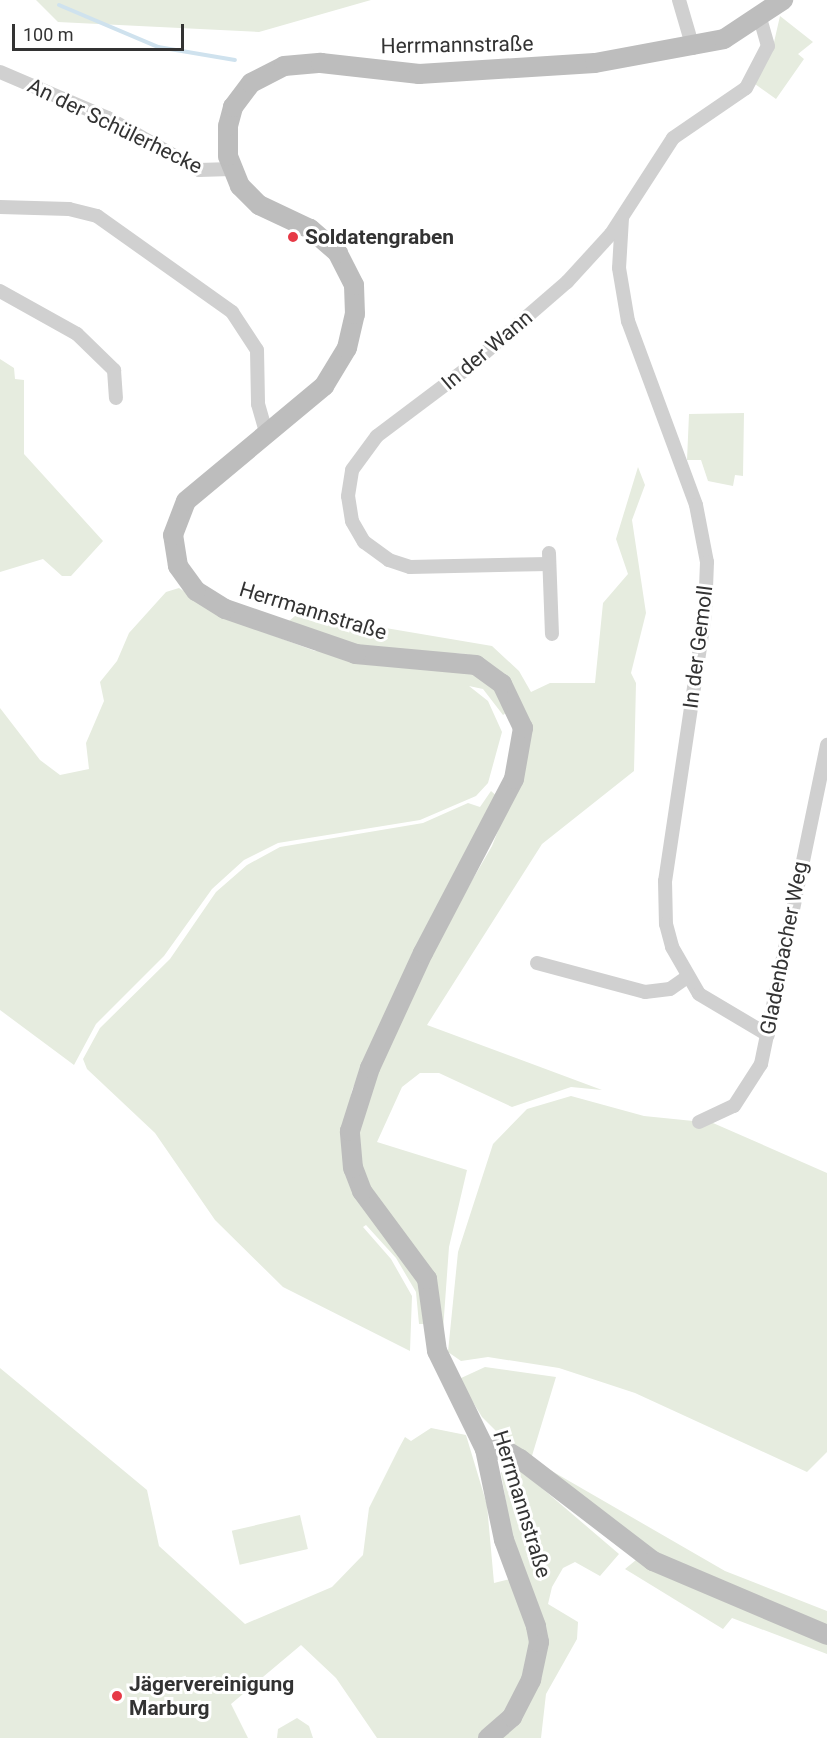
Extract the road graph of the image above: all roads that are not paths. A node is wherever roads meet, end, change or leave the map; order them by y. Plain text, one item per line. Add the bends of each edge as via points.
1 (679, 0) edge
2 (783, 0) edge
3 (760, 18) junction
4 (693, 48) junction
5 (0, 72) edge
6 (231, 169) junction
7 (0, 207) edge
8 (622, 216) junction
9 (0, 291) edge
10 (116, 398) dead end
11 (267, 435) junction
12 (552, 634) dead end
13 (827, 745) edge
14 (537, 963) dead end
15 (687, 977) junction
16 (768, 1035) junction
17 (699, 1122) dead end
18 (485, 1449) junction
19 (827, 1635) edge
20 (488, 1738) edge

1 - 4 street
2 - 3 street, Herrmannstraße
3 - 4 street, Herrmannstraße via 734,35
3 - 8 street, In der Wann via 768,46 753,79 734,100 668,143
4 - 6 street, Herrmannstraße via 595,63 443,74 321,63 271,69 251,83 233,107 227,133
5 - 6 street, An der Schülerhecke via 108,118 199,170
6 - 11 street, Herrmannstraße via 255,202 333,247 356,292 351,337 337,368 304,406
7 - 11 street via 69,209 97,216 232,312 257,350 258,404
8 - 12 street, In der Wann via 567,282 373,441 349,482 356,528 389,560 410,567 549,559
8 - 15 street, In der Gemoll via 619,268 628,321 696,505 707,562 705,614 665,882 668,932
9 - 10 street via 77,334 114,370
11 - 18 street, Herrmannstraße via 183,506 173,551 190,585 225,609 356,654 476,665 502,684 523,728 514,779 423,953 359,1095 350,1131 358,1181 373,1211 427,1279 437,1351
13 - 16 street, Gladenbacher Weg
14 - 15 street via 645,992 670,989
15 - 16 street, In der Gemoll via 711,1006
16 - 17 street, Gladenbacher Weg via 747,1092 724,1113
18 - 19 street via 505,1450 520,1459 653,1561
18 - 20 street, Herrmannstraße via 504,1540 539,1642 531,1680 518,1708

